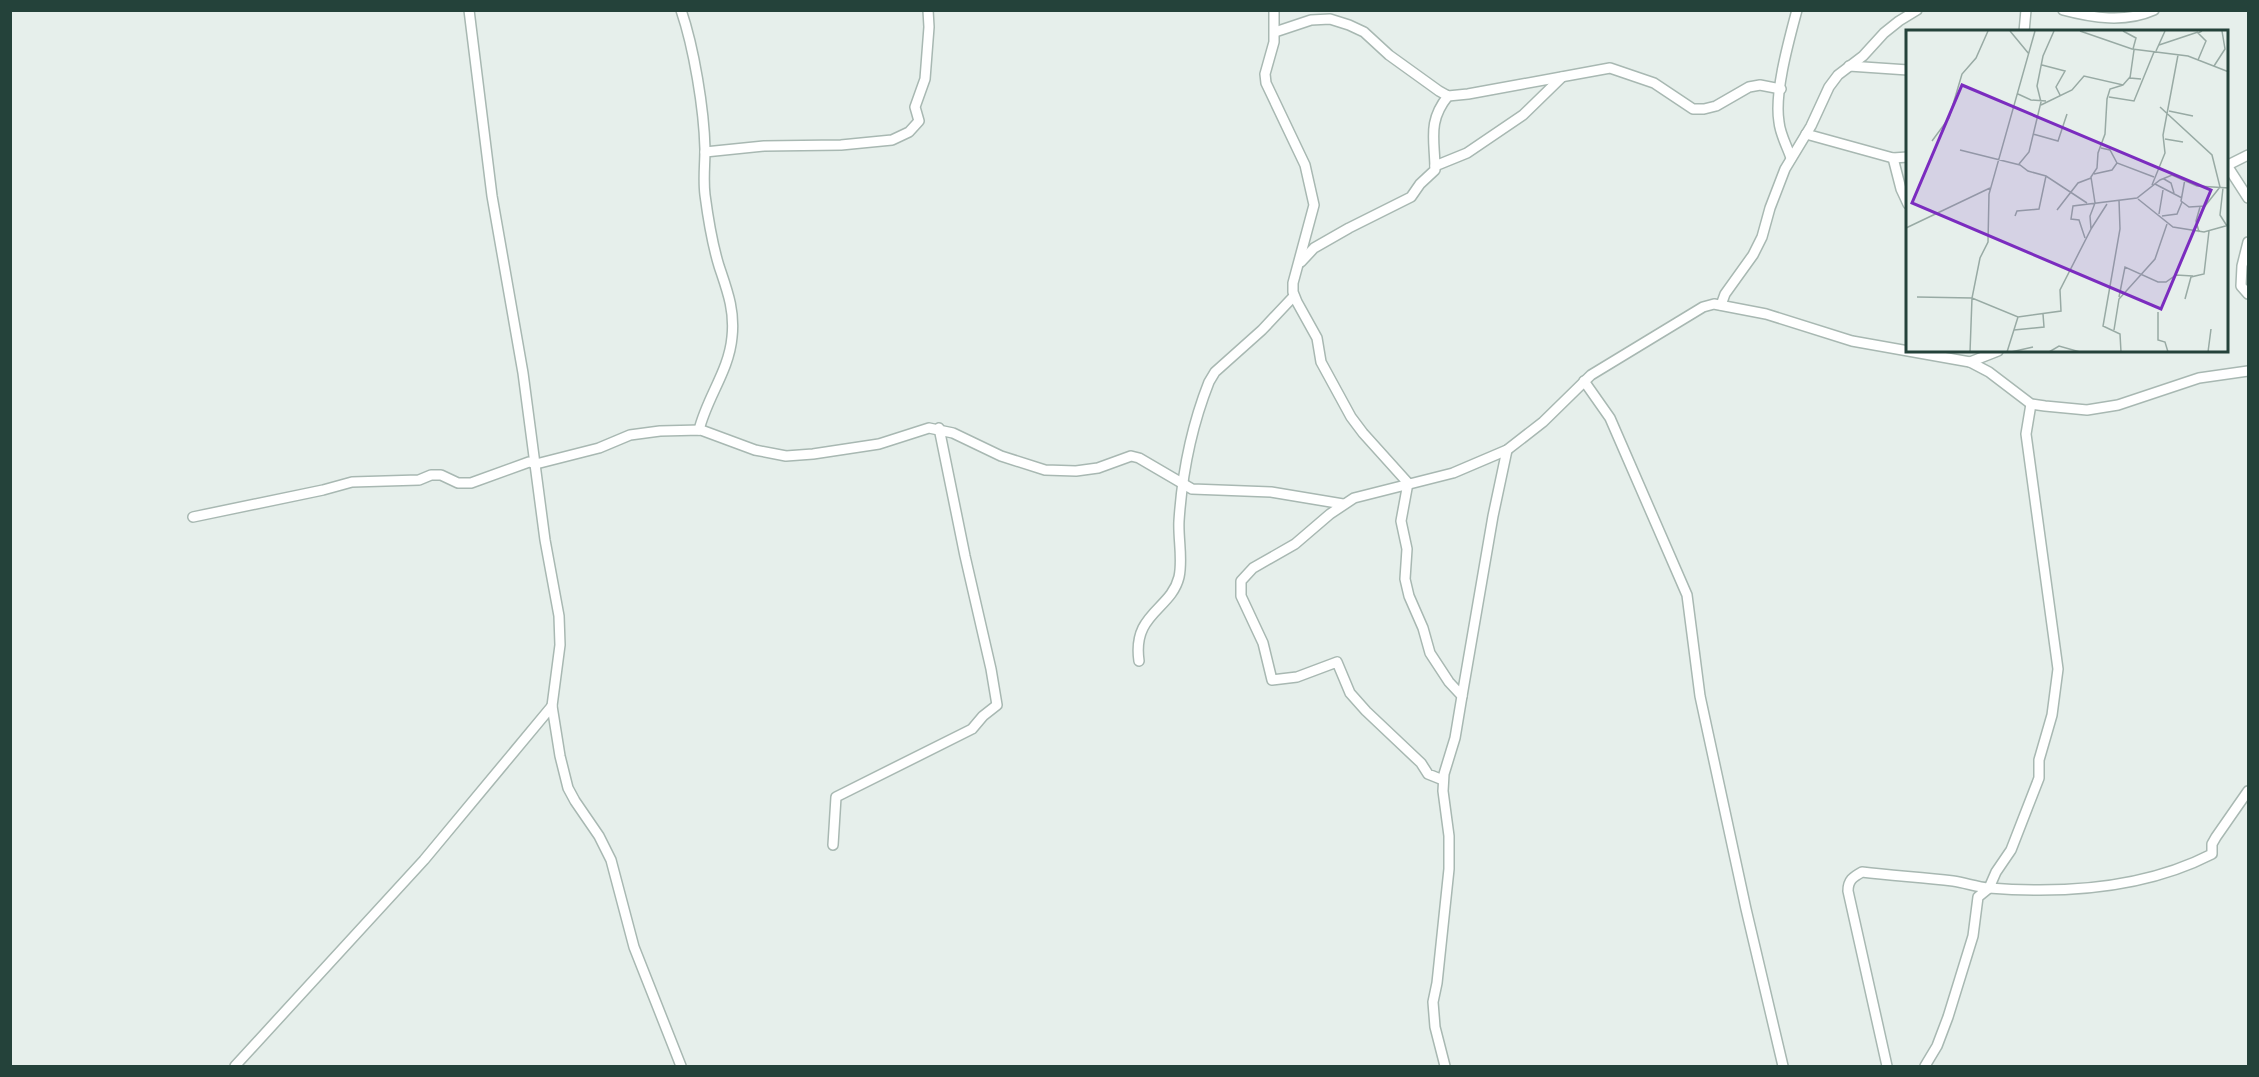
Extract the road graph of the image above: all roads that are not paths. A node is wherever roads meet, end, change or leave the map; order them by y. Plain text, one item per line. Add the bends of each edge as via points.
1 (470, 10) edge
2 (681, 10) edge
3 (928, 10) edge
4 (1274, 10) edge
5 (1797, 10) edge
6 (1917, 10) edge
7 (2026, 10) edge
8 (2063, 10) edge
9 (2154, 10) edge
10 (2024, 30) edge
11 (1275, 32) junction
12 (1849, 66) junction
13 (1906, 70) edge
14 (1563, 76) junction
15 (1781, 89) junction
16 (1448, 96) junction
17 (1806, 134) junction
18 (705, 152) junction
19 (2248, 155) edge
20 (1906, 157) edge
21 (1791, 158) junction
22 (1893, 158) junction
23 (2229, 165) edge
24 (1435, 166) junction
25 (2229, 168) edge
26 (2248, 198) edge
27 (1906, 200) edge
28 (2248, 242) edge
29 (1299, 264) junction
30 (2248, 294) edge
31 (1294, 296) junction
32 (1721, 305) junction
33 (1906, 349) edge
34 (1995, 352) edge
35 (1938, 354) edge
36 (1970, 362) junction
37 (2248, 371) edge
38 (1584, 381) junction
39 (2031, 404) junction
40 (939, 428) junction
41 (699, 430) junction
42 (1507, 450) junction
43 (536, 464) junction
44 (1408, 483) junction
45 (1183, 485) junction
46 (1343, 504) junction
47 (193, 517) dead end
48 (1139, 661) dead end
49 (1462, 696) junction
50 (552, 706) junction
51 (1443, 780) junction
52 (2248, 791) edge
53 (834, 845) dead end
54 (1989, 888) junction
55 (235, 1066) edge
56 (681, 1066) edge
57 (1445, 1066) edge
58 (1783, 1066) edge
59 (1887, 1066) edge
60 (1925, 1066) edge

1 - 43 street via 492,196
2 - 18 street via 702,110
3 - 18 street via 925,79 915,107 919,122 909,132 892,140 842,145
4 - 11 street
5 - 15 street
6 - 12 street
7 - 10 street
8 - 9 street via 2093,17 2126,18
11 - 16 street via 1311,20 1349,25
11 - 29 street via 1266,83 1305,165 1314,205
12 - 13 street
12 - 17 street via 1829,87
14 - 15 street via 1610,68 1654,83 1693,109 1716,106 1749,87
14 - 16 street
14 - 24 street via 1523,115 1467,153
15 - 21 street via 1778,121
16 - 24 street via 1434,121
17 - 21 street
17 - 22 street
18 - 41 street via 704,194 715,251 732,306 733,334 722,378 702,415
19 - 23 street
20 - 22 street
21 - 32 street via 1773,198 1762,237
22 - 27 street
24 - 29 street via 1411,197 1348,228 1314,249
25 - 26 street
28 - 30 street via 2241,286
29 - 31 street
31 - 44 street via 1312,328 1321,362 1351,417
31 - 45 street via 1209,382
32 - 33 street via 1766,314 1852,341
32 - 38 street via 1703,307
34 - 36 street
35 - 36 street
36 - 39 street
37 - 39 street via 2199,378 2118,405 2088,410
38 - 42 street via 1543,422
38 - 58 street via 1610,418 1687,595 1700,696
39 - 54 street via 2026,434 2058,669 2052,715 2039,760 2039,778 2011,850
40 - 41 street via 879,444 786,456 755,450
40 - 45 street via 1000,456 1045,470 1098,468 1131,456
40 - 53 street via 997,705 972,729 836,797
41 - 43 street via 630,435 599,448
42 - 44 street via 1453,473
42 - 49 street
43 - 47 street via 529,462 471,483 458,483 441,475 408,481 352,482
43 - 50 street via 559,616 560,645
44 - 46 street
44 - 49 street via 1401,521 1409,596 1430,653
45 - 46 street via 1192,489 1271,492
45 - 48 street via 1179,578 1143,627
46 - 51 street via 1294,544 1245,575 1241,596 1263,643 1272,680 1297,677 1337,662 1350,693 1366,711 1428,774
49 - 51 street
50 - 55 street via 424,860
50 - 56 street via 568,788 611,860 634,947
51 - 57 street via 1449,869 1433,1002
52 - 54 street via 2212,844 2212,854 2181,869 2123,884 2061,891
54 - 59 street via 1862,872 1848,883
54 - 60 street via 1978,897 1973,936 1948,1017

